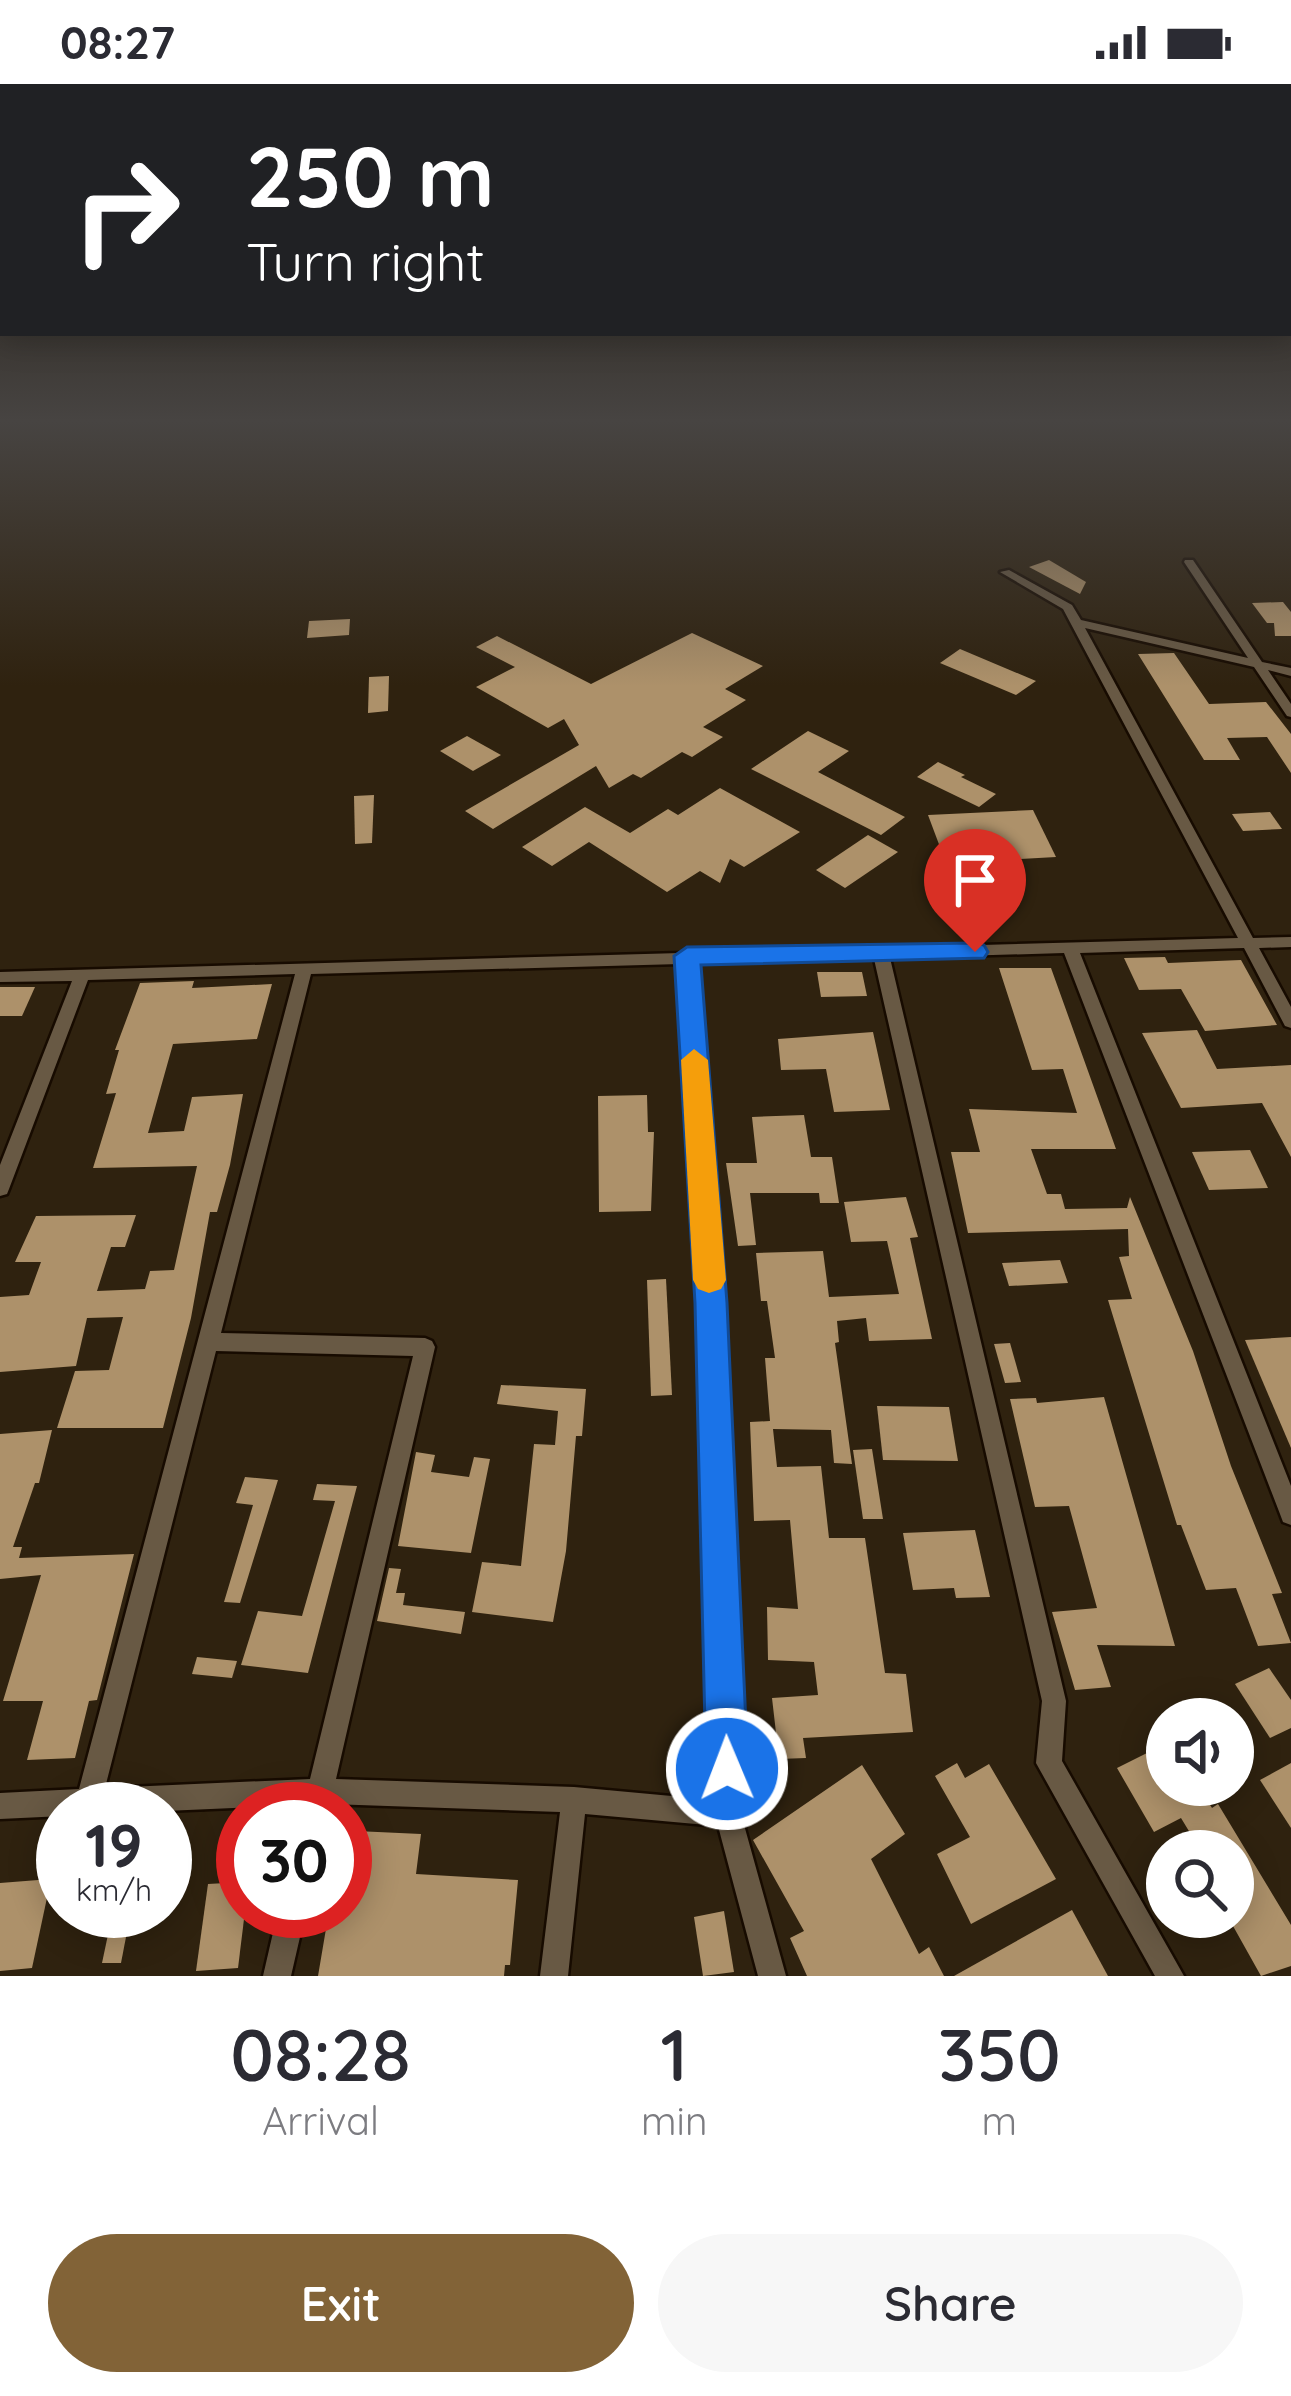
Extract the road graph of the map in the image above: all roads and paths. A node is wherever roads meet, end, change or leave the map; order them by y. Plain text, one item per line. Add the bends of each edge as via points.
1 (1189, 562) dead end
2 (1005, 572) dead end
3 (1075, 622) junction
4 (1259, 665) junction
5 (1291, 672) edge
6 (1291, 713) edge
7 (1291, 942) edge
8 (1247, 943) junction
9 (1070, 948) junction
10 (687, 956) junction
11 (881, 956) junction
12 (304, 972) junction
13 (82, 975) junction
14 (0, 977) edge
15 (1291, 1022) edge
16 (0, 1189) edge
17 (209, 1342) junction
18 (1291, 1514) edge
19 (93, 1782) edge
20 (322, 1782) edge
21 (372, 1800) edge
22 (574, 1800) junction
23 (36, 1804) edge
24 (0, 1806) edge
25 (728, 1814) junction
26 (286, 1938) edge
27 (277, 1976) edge
28 (554, 1976) edge
29 (772, 1976) edge
30 (1170, 1976) edge

1 - 4 street
2 - 3 street via 1068,607
3 - 4 street
3 - 8 street
4 - 5 street
4 - 6 street
7 - 8 street
8 - 9 street
8 - 15 street
9 - 11 street
9 - 18 street
10 - 11 street
10 - 12 street
10 - 25 street via 712,1327
11 - 30 street via 1054,1701 1049,1762
12 - 13 street
12 - 17 street
13 - 14 street
13 - 16 street
17 - 19 street
17 - 20 street via 424,1347
21 - 22 street
22 - 25 street
22 - 28 street
23 - 24 street
25 - 29 street
26 - 27 street

